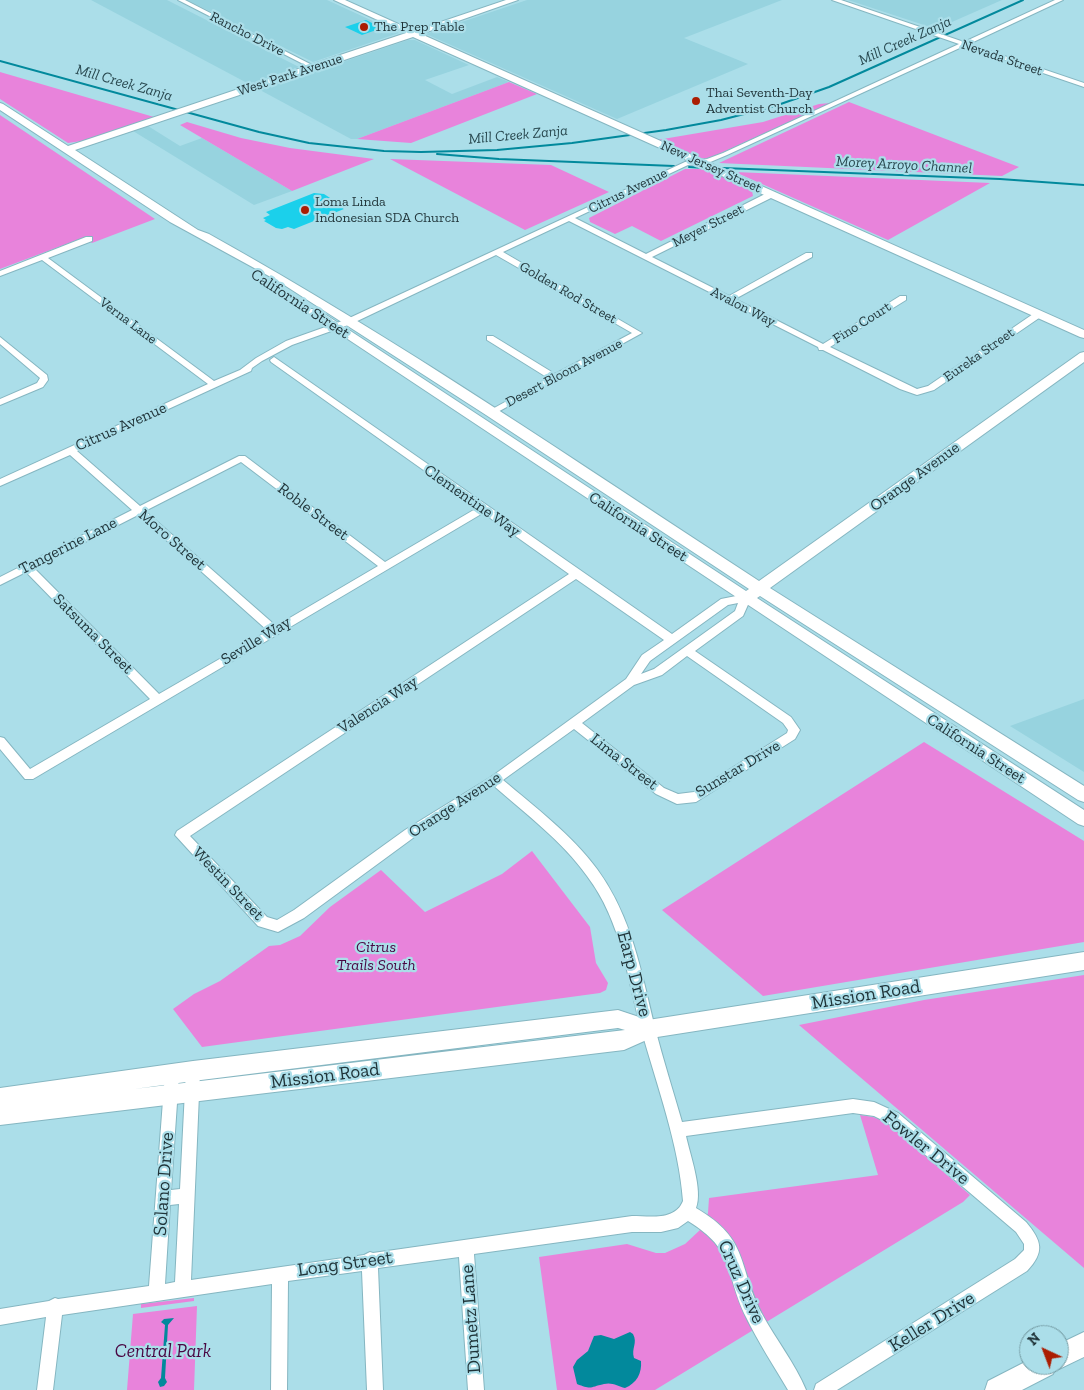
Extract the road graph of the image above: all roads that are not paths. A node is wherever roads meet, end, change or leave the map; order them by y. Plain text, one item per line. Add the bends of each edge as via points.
1 (180, 0) edge
2 (338, 0) edge
3 (514, 0) edge
4 (835, 0) edge
5 (857, 0) edge
6 (1060, 0) edge
7 (847, 4) junction
8 (412, 34) junction
9 (963, 45) junction
10 (314, 67) junction
11 (1084, 85) edge
12 (0, 106) edge
13 (66, 150) junction
14 (699, 162) junction
15 (772, 194) junction
16 (570, 219) junction
17 (90, 240) dead end
18 (498, 253) junction
19 (809, 255) dead end
20 (42, 257) junction
21 (645, 258) junction
22 (0, 274) edge
23 (902, 298) dead end
24 (728, 300) junction
25 (1039, 314) junction
26 (342, 325) junction
27 (638, 333) joint
28 (1084, 334) edge
29 (490, 338) dead end
30 (0, 340) edge
31 (822, 348) junction
32 (1084, 356) edge
33 (274, 360) junction
34 (243, 371) junction
35 (555, 378) junction
36 (214, 385) junction
37 (917, 392) joint
38 (0, 402) edge
39 (491, 412) junction
40 (70, 450) junction
41 (242, 458) joint
42 (0, 483) edge
43 (483, 509) junction
44 (138, 510) junction
45 (384, 566) junction
46 (27, 568) junction
47 (576, 574) junction
48 (0, 581) edge
49 (753, 594) junction
50 (274, 630) junction
51 (672, 640) junction
52 (688, 650) junction
53 (630, 682) junction
54 (158, 700) junction
55 (573, 722) junction
56 (0, 741) edge
57 (495, 780) junction
58 (1084, 795) edge
59 (677, 799) joint
60 (1084, 819) edge
61 (181, 835) joint
62 (278, 926) joint
63 (1084, 961) edge
64 (648, 1029) junction
65 (193, 1071) junction
66 (171, 1084) junction
67 (193, 1092) junction
68 (0, 1098) edge
69 (0, 1115) edge
70 (676, 1130) junction
71 (187, 1196) junction
72 (163, 1198) junction
73 (687, 1211) junction
74 (1033, 1246) joint
75 (466, 1248) junction
76 (370, 1260) junction
77 (280, 1274) junction
78 (183, 1289) junction
79 (156, 1294) junction
80 (55, 1306) junction
81 (0, 1317) edge
82 (1084, 1344) edge
83 (1069, 1352) edge
84 (1025, 1375) edge
85 (45, 1390) edge
86 (279, 1390) edge
87 (375, 1390) edge
88 (476, 1390) edge
89 (798, 1390) edge
90 (822, 1390) edge
91 (997, 1390) edge

1 - 10 street, Rancho Drive
2 - 8 street, New Jersey Street
3 - 8 street, West Park Avenue
4 - 7 street, Nevada Street
5 - 7 street
6 - 9 street, Citrus Avenue
7 - 9 street, Nevada Street
8 - 10 street, West Park Avenue
8 - 14 street, New Jersey Street
9 - 11 street, Nevada Street
9 - 14 street, Citrus Avenue via 725,154
10 - 13 street, West Park Avenue
12 - 13 street, California Street
13 - 26 street, California Street via 199,238
14 - 15 street, New Jersey Street
14 - 16 street, Citrus Avenue via 687,163
15 - 21 street, Meyer Street
15 - 25 street, New Jersey Street
16 - 18 street, Citrus Avenue
16 - 21 street, Avalon Way
17 - 20 street
18 - 26 street, Citrus Avenue
18 - 27 street, Golden Rod Street
19 - 24 street
20 - 22 street
20 - 36 street, Verna Lane
21 - 24 street, Avalon Way
23 - 31 street, Fino Court
24 - 31 street, Avalon Way
25 - 28 street, New Jersey Street
25 - 37 street, Eureka Street via 930,388
26 - 33 street, Citrus Avenue
26 - 34 street, Citrus Avenue via 318,331 254,361
26 - 39 street, California Street
26 - 49 street, California Street
27 - 35 street, Desert Bloom Avenue
29 - 35 street
30 - 38 street via 44,377 40,385
31 - 37 street, Avalon Way
32 - 49 street, Orange Avenue
33 - 34 street, Citrus Avenue
33 - 43 street, Clementine Way
34 - 36 street, Citrus Avenue
35 - 39 street, Desert Bloom Avenue
36 - 40 street, Citrus Avenue
39 - 49 street, California Street
40 - 42 street, Citrus Avenue
40 - 44 street, Moro Street
41 - 44 street, Tangerine Lane
41 - 45 street, Roble Street
43 - 45 street, Seville Way
43 - 47 street, Clementine Way
44 - 46 street, Tangerine Lane
44 - 50 street, Moro Street
45 - 50 street, Seville Way
46 - 48 street, Tangerine Lane
46 - 54 street, Satsuma Street
47 - 51 street, Clementine Way
47 - 61 street, Valencia Way
49 - 51 street, Orange Avenue via 725,602
49 - 52 street, Orange Avenue via 739,613
49 - 58 street, California Street
49 - 60 street, California Street
50 - 54 street, Seville Way
51 - 53 street, Orange Avenue via 646,658
52 - 53 street, Orange Avenue via 658,672
52 - 59 street, Sunstar Drive via 787,720 794,730 784,741 696,797
53 - 55 street, Orange Avenue
54 - 56 street, Seville Way via 29,776
55 - 57 street, Orange Avenue
55 - 59 street, Lima Street via 660,791
57 - 62 street, Orange Avenue via 409,834
57 - 64 street, Earp Drive via 558,835 592,872 618,916
61 - 62 street, Westin Street via 263,922
63 - 64 street, Mission Road
64 - 65 street, Mission Road via 618,1019
64 - 67 street, Mission Road via 624,1041
64 - 70 street, Earp Drive
65 - 66 street, Mission Road
65 - 67 street, Solano Drive
66 - 67 street, Mission Road
66 - 68 street, Mission Road
66 - 69 street, Mission Road
66 - 72 street, Solano Drive
67 - 71 street, Solano Drive
70 - 73 street, Earp Drive via 690,1188 691,1201
70 - 74 street, Fowler Drive via 853,1106 878,1109 893,1118 1021,1227
71 - 72 street
71 - 78 street, Solano Drive
72 - 79 street, Solano Drive
73 - 75 street, Long Street via 671,1223 632,1224
73 - 89 street, Cruz Drive via 709,1224 728,1245 752,1312
74 - 90 street, Keller Drive via 1030,1257 1021,1265
75 - 76 street, Long Street
75 - 88 street, Dumetz Lane
76 - 77 street, Long Street
76 - 87 street
77 - 78 street, Long Street
77 - 86 street
78 - 79 street, Long Street
79 - 80 street, Long Street
80 - 81 street, Long Street
80 - 85 street
82 - 83 street
84 - 91 street

